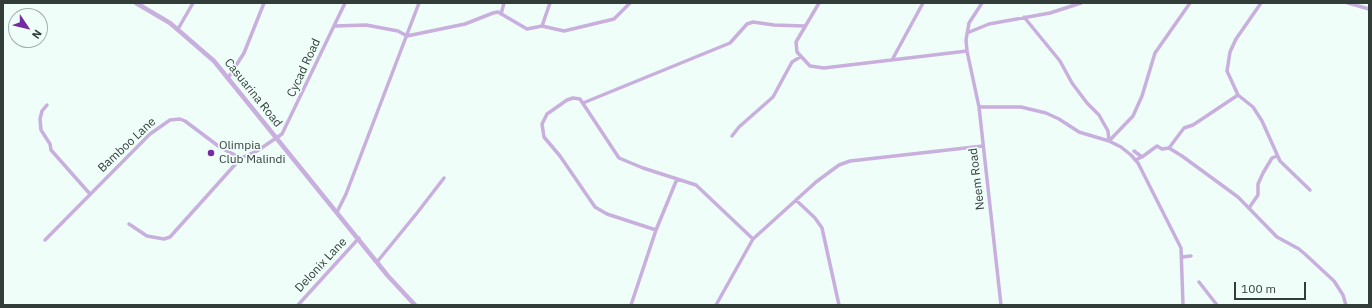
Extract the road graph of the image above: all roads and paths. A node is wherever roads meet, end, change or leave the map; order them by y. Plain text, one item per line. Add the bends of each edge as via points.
1 (136, 3) edge
2 (193, 3) edge
3 (264, 3) edge
4 (345, 3) edge
5 (419, 3) edge
6 (504, 3) edge
7 (550, 3) edge
8 (630, 3) edge
9 (819, 3) edge
10 (923, 3) edge
11 (982, 3) edge
12 (1081, 3) edge
13 (1190, 3) edge
14 (1261, 3) edge
15 (1348, 3) edge
16 (1369, 9) edge
17 (501, 14) junction
18 (1024, 17) junction
19 (335, 26) junction
20 (542, 26) junction
21 (804, 26) junction
22 (178, 29) junction
23 (967, 33) junction
24 (407, 36) junction
25 (967, 51) junction
26 (800, 57) junction
27 (892, 60) junction
28 (228, 78) junction
29 (1238, 95) junction
30 (583, 103) junction
31 (47, 105) dead end
32 (978, 107) junction
33 (732, 136) dead end
34 (277, 138) junction
35 (1109, 141) junction
36 (983, 146) junction
37 (1169, 148) junction
38 (1134, 151) dead end
39 (1277, 156) junction
40 (1142, 157) junction
41 (241, 158) junction
42 (1135, 160) junction
43 (444, 178) dead end
44 (677, 179) junction
45 (1310, 190) dead end
46 (90, 194) junction
47 (796, 200) junction
48 (1249, 208) junction
49 (337, 212) junction
50 (129, 224) dead end
51 (656, 230) junction
52 (359, 238) junction
53 (752, 239) junction
54 (45, 240) dead end
55 (1192, 256) dead end
56 (1182, 258) junction
57 (377, 262) junction
58 (1199, 282) dead end
59 (298, 305) edge
60 (415, 305) edge
61 (631, 305) edge
62 (716, 305) edge
63 (839, 305) edge
64 (1001, 305) edge
65 (1183, 305) edge
66 (1216, 305) edge
67 (1346, 305) edge

1 - 22 street, Casuarina Road
2 - 22 street
3 - 28 street via 244,53
4 - 19 street, Cycad Road
5 - 24 street
6 - 17 street
7 - 20 street
8 - 20 street via 614,19 599,24 564,31
9 - 21 street
10 - 27 street
11 - 23 street via 972,17
12 - 18 street
13 - 35 street via 1155,53 1133,116
14 - 29 street via 1241,30 1230,52 1227,70
15 - 16 street
17 - 20 street via 527,29
17 - 24 street via 493,12 465,24
18 - 23 street via 989,24
18 - 35 street via 1060,61 1072,83 1098,115 1108,131
19 - 24 street via 366,25 398,31
19 - 34 street, Cycad Road via 290,121
21 - 26 street via 796,42
21 - 30 street via 753,22 747,24 730,43
22 - 28 street, Casuarina Road via 214,61
23 - 25 street, Neem Road
24 - 49 street
25 - 27 street
25 - 32 street, Neem Road
26 - 27 street via 810,66 824,68
26 - 33 street via 792,62 773,97
28 - 34 street, Casuarina Road
29 - 37 street via 1193,125 1184,128
29 - 39 street via 1258,114
30 - 44 street via 619,158
30 - 51 street via 580,99 573,98 547,114 542,124 544,137 595,207 607,214
31 - 46 street via 40,119 41,130 51,150
32 - 35 street via 1020,107 1046,113 1080,132
32 - 36 street, Neem Road
34 - 41 street
34 - 49 street, Casuarina Road
35 - 42 street via 1121,147
36 - 47 street via 850,161 832,169
36 - 64 street, Neem Road
37 - 40 street via 1162,149 1157,146
37 - 48 street via 1238,197
38 - 40 street
39 - 45 street
39 - 48 street via 1272,158 1263,173 1258,184 1258,195
40 - 42 street
41 - 46 street, Bamboo Lane via 221,148 185,121 170,120 150,134
41 - 50 street via 170,238 147,236
42 - 56 street via 1181,248
43 - 57 street
44 - 51 street
44 - 53 street via 698,186
46 - 54 street, Bamboo Lane
47 - 53 street
47 - 63 street via 822,228
48 - 67 street via 1277,237 1299,249 1334,280
49 - 52 street, Casuarina Road
51 - 61 street
52 - 57 street, Casuarina Road
52 - 59 street, Delonix Lane
53 - 62 street
55 - 56 street
56 - 65 street
57 - 60 street, Casuarina Road
58 - 66 street

